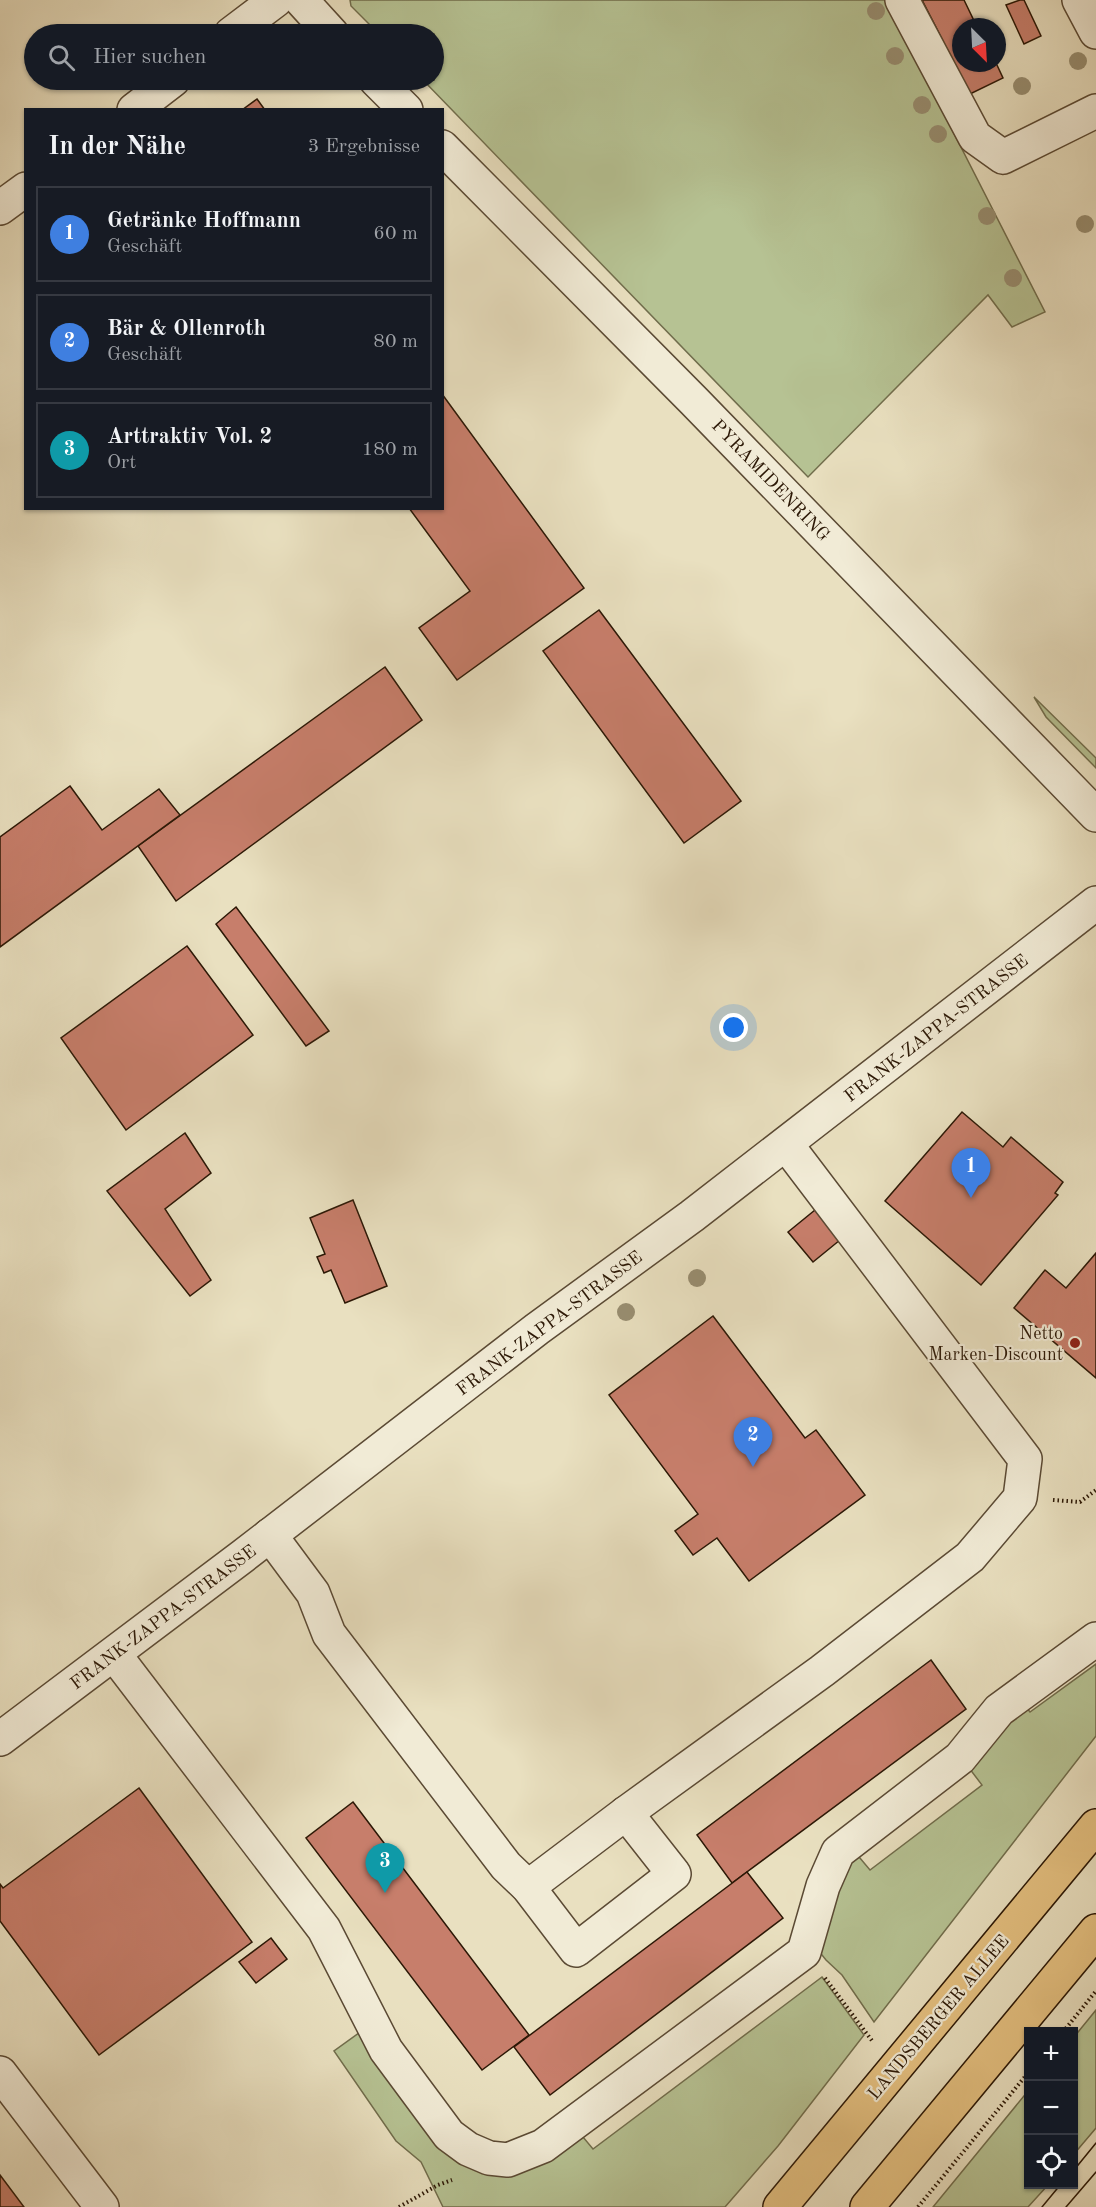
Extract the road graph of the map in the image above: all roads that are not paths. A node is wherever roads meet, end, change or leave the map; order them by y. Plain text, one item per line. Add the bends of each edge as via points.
1 (276, 0) edge
2 (301, 0) edge
3 (902, 0) edge
4 (1079, 0) edge
5 (244, 24) edge
6 (323, 24) edge
7 (1096, 32) edge
8 (160, 90) edge
9 (386, 90) edge
10 (137, 108) edge
11 (404, 108) edge
12 (1096, 111) edge
13 (444, 149) edge
14 (24, 190) edge
15 (0, 208) edge
16 (1096, 816) edge
17 (1096, 903) edge
18 (786, 1144) junction
19 (270, 1535) junction
20 (1096, 1639) edge
21 (114, 1654) junction
22 (0, 1739) edge
23 (626, 1813) junction
24 (1096, 1826) edge
25 (528, 1887) junction
26 (1096, 1931) edge
27 (0, 2073) edge
28 (102, 2207) edge
29 (780, 2207) edge
30 (867, 2207) edge

1 - 5 street
2 - 6 street
3 - 12 street via 975,137 1003,157
4 - 7 street
8 - 10 street
9 - 11 street
13 - 16 street, PYRAMIDENRING
14 - 15 street
17 - 18 street, FRANK-ZAPPA-STRASSE
18 - 19 street, FRANK-ZAPPA-STRASSE
18 - 23 street via 1025,1459 1020,1498 970,1557 822,1671
19 - 21 street, FRANK-ZAPPA-STRASSE
19 - 25 street via 314,1593 329,1634 506,1866
20 - 21 street via 999,1710 960,1758 838,1852 823,1886 804,1952 543,2146 508,2160 489,2158 468,2149 449,2134 386,2050 324,1929
21 - 22 street, FRANK-ZAPPA-STRASSE
23 - 25 street
23 - 25 street via 674,1874 576,1950
24 - 29 main road, LANDSBERGER ALLEE
26 - 30 main road
27 - 28 street

